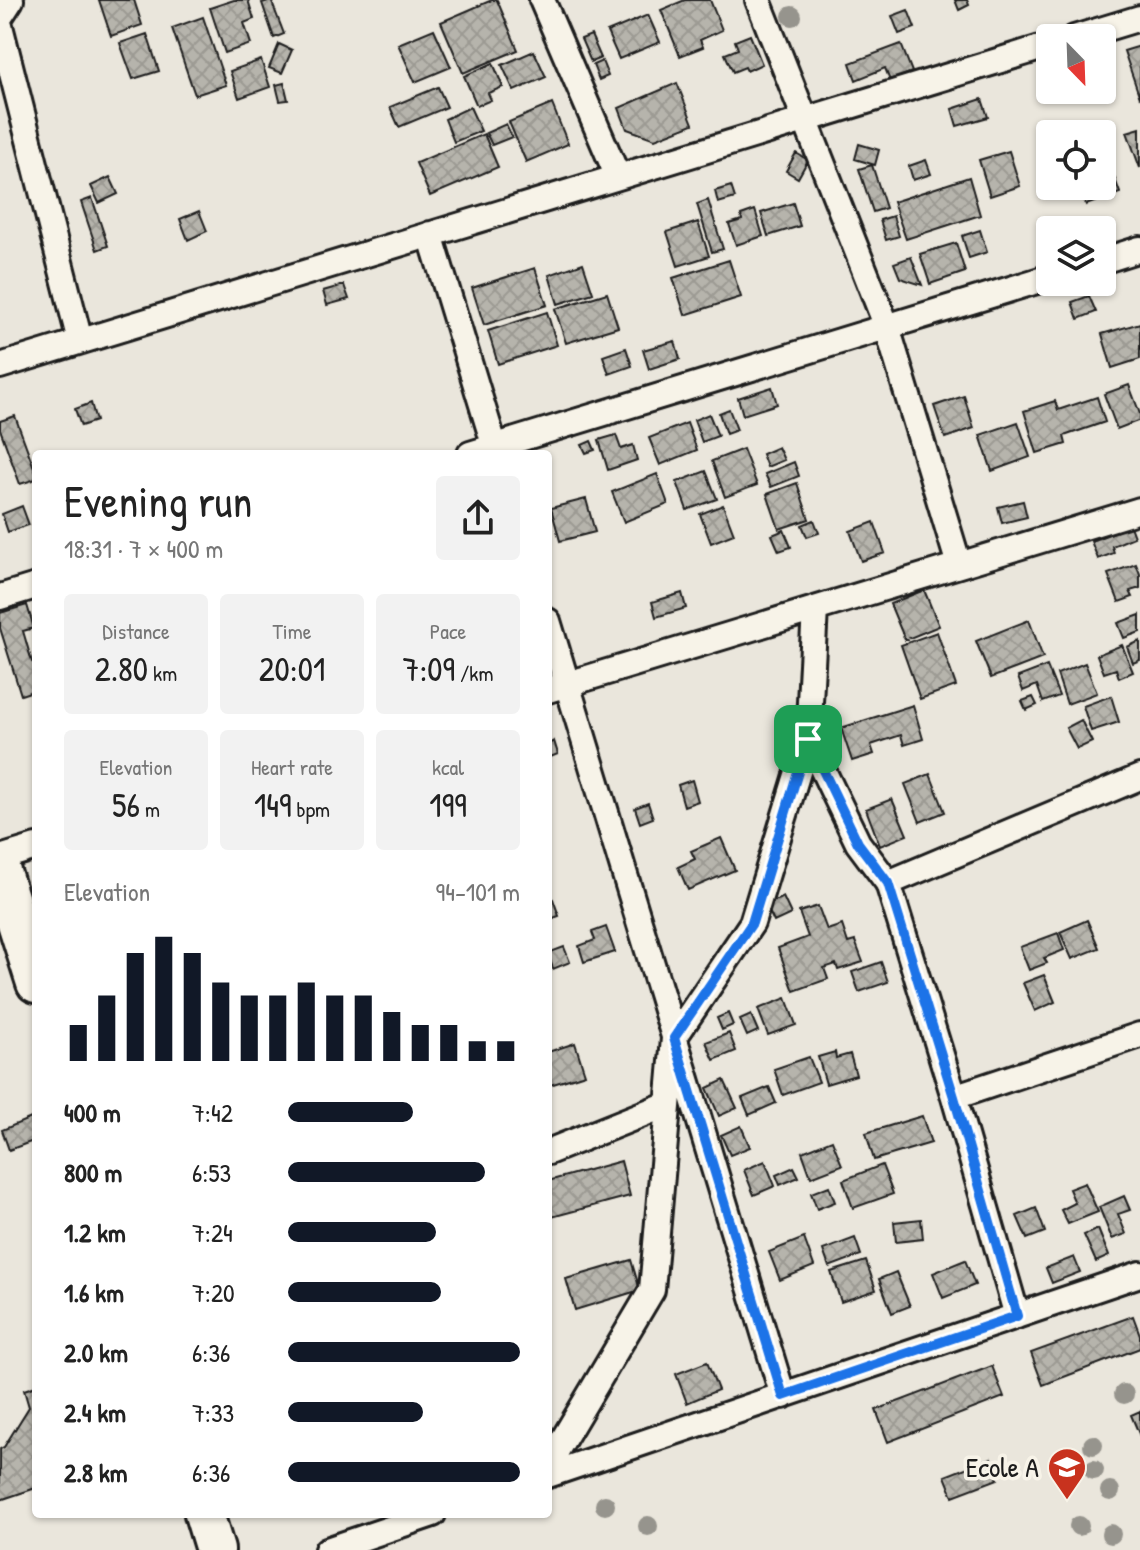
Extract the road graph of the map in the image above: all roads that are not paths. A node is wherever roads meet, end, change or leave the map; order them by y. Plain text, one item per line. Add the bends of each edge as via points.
1 (11, 0) edge
2 (542, 0) edge
3 (758, 0) edge
4 (0, 17) edge
5 (1140, 18) edge
6 (1116, 25) edge
7 (0, 26) edge
8 (1036, 49) edge
9 (806, 120) junction
10 (618, 177) junction
11 (430, 234) junction
12 (1140, 249) edge
13 (1116, 257) edge
14 (1036, 281) edge
15 (887, 327) junction
16 (80, 341) junction
17 (0, 366) edge
18 (496, 450) edge
19 (1140, 510) edge
20 (959, 565) junction
21 (32, 587) edge
22 (0, 597) edge
23 (815, 609) junction
24 (552, 648) edge
25 (558, 688) edge
26 (808, 739) junction
27 (1140, 777) edge
28 (32, 848) edge
29 (0, 858) edge
30 (0, 869) edge
31 (888, 883) junction
32 (32, 970) edge
33 (1140, 1035) edge
34 (674, 1038) junction
35 (954, 1097) junction
36 (668, 1104) junction
37 (552, 1150) edge
38 (1140, 1274) edge
39 (1017, 1316) junction
40 (783, 1396) junction
41 (552, 1458) edge
42 (552, 1474) edge
43 (205, 1518) edge
44 (421, 1518) edge
45 (215, 1550) edge
46 (327, 1550) edge

1 - 4 street
2 - 10 street
3 - 9 street
5 - 6 street
7 - 16 street
8 - 9 street
9 - 10 street
9 - 15 street
10 - 11 street
11 - 16 street
11 - 18 street
12 - 13 street
14 - 15 street
15 - 18 street
15 - 20 street
16 - 17 street
19 - 20 street
20 - 23 street
21 - 22 street
23 - 25 street
23 - 26 street
24 - 25 street
25 - 34 street
26 - 31 street via 858,843
26 - 34 street via 752,923
27 - 31 street
28 - 29 street
30 - 32 main road
31 - 35 street
33 - 35 street
34 - 36 street
34 - 40 street
35 - 39 street
36 - 37 street
36 - 41 street via 652,1290
38 - 39 street
39 - 40 street
40 - 42 street
43 - 45 main road
44 - 46 street

